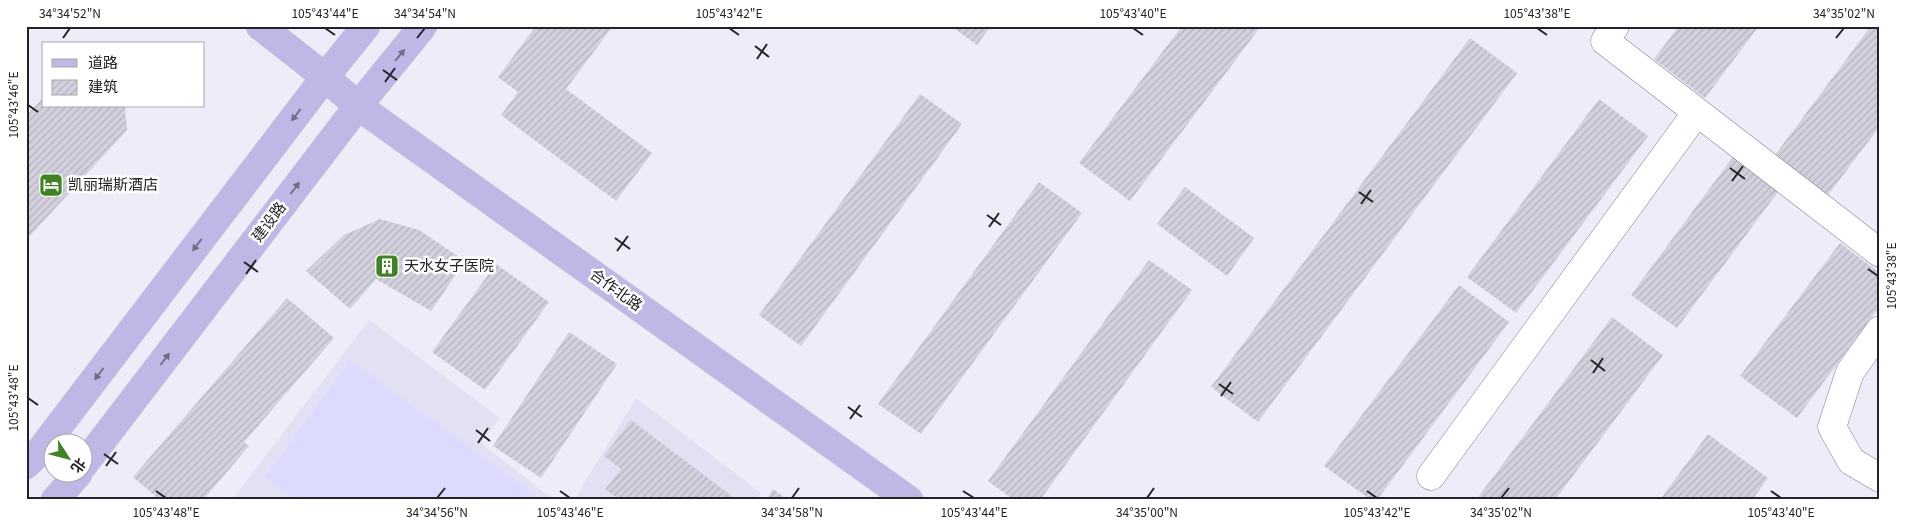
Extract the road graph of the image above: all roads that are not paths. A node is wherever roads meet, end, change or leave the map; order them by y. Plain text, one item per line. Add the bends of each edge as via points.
1 (260, 26) edge
2 (366, 26) edge
3 (423, 26) edge
4 (1615, 26) edge
5 (325, 77) junction
6 (358, 106) junction
7 (1697, 112) junction
8 (1880, 253) edge
9 (1880, 330) edge
10 (92, 454) edge
11 (26, 465) edge
12 (1431, 476) dead end
13 (1880, 478) edge
14 (69, 484) edge
15 (55, 500) edge
16 (909, 500) edge

1 - 5 main road, 合作北路
2 - 5 main road
6 -> 3 main road, 建设路
4 - 7 street via 1605,41
5 - 6 main road, 合作北路
5 -> 11 main road
10 -> 6 main road, 建设路
6 - 16 main road, 合作北路
7 - 8 street
7 - 12 street
9 - 13 street via 1850,372 1832,427 1851,461
14 - 15 main road

